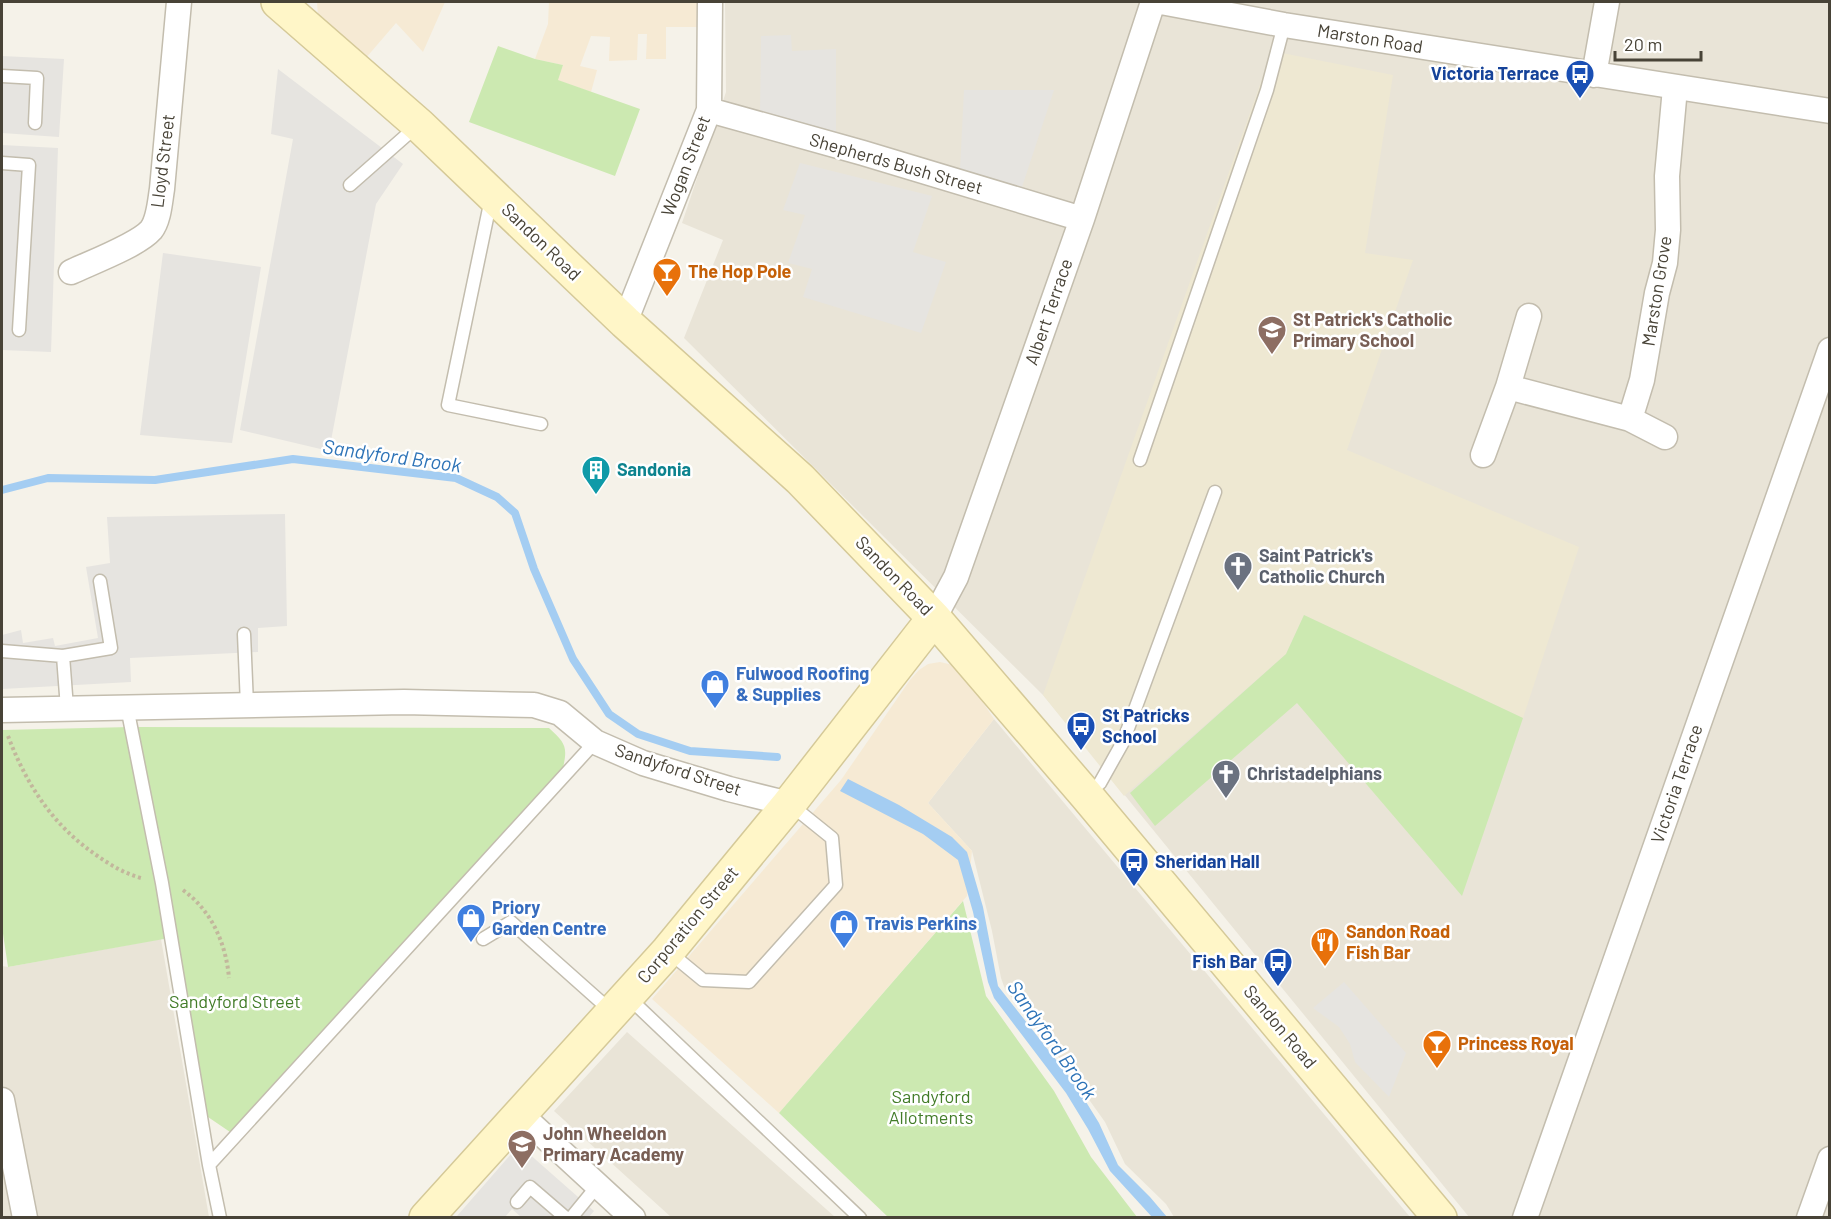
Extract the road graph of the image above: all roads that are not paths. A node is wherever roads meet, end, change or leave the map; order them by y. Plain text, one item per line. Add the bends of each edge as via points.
1 (179, 2) edge
2 (278, 2) edge
3 (710, 2) edge
4 (1153, 2) edge
5 (1161, 2) edge
6 (1606, 2) edge
7 (1247, 9) edge
8 (1284, 25) junction
9 (1594, 75) junction
10 (2, 76) edge
11 (1675, 88) junction
12 (709, 110) junction
13 (1830, 111) edge
14 (35, 123) dead end
15 (419, 125) junction
16 (2, 163) edge
17 (350, 185) dead end
18 (492, 195) junction
19 (1082, 219) junction
20 (71, 273) dead end
21 (1529, 316) dead end
22 (625, 322) junction
23 (19, 330) dead end
24 (1830, 350) edge
25 (1508, 387) junction
26 (1630, 419) junction
27 (541, 424) dead end
28 (1665, 437) dead end
29 (1484, 455) dead end
30 (1140, 460) dead end
31 (1215, 492) dead end
32 (100, 580) dead end
33 (934, 618) junction
34 (244, 634) dead end
35 (2, 651) edge
36 (63, 656) junction
37 (247, 705) junction
38 (127, 707) junction
39 (67, 708) junction
40 (3, 719) edge
41 (595, 742) junction
42 (1086, 795) junction
43 (789, 804) junction
44 (483, 939) dead end
45 (668, 951) junction
46 (620, 1004) junction
47 (2, 1100) edge
48 (519, 1113) junction
49 (1830, 1159) edge
50 (209, 1165) junction
51 (598, 1185) junction
52 (517, 1202) dead end
53 (25, 1218) edge
54 (220, 1218) edge
55 (426, 1218) edge
56 (568, 1218) edge
57 (633, 1218) edge
58 (860, 1218) edge
59 (1440, 1218) edge
60 (1525, 1218) edge
61 (1809, 1218) edge

1 - 20 street, Lloyd Street via 162,189 151,230
2 - 15 main road, Sandon Road
3 - 12 street, Wogan Street
4 - 19 street, Albert Terrace
5 - 7 street, Marston Road
6 - 9 street
7 - 8 street, Marston Road
8 - 9 street, Marston Road
8 - 30 lane via 1267,90
9 - 11 street, Marston Road
10 - 14 lane via 37,78
11 - 13 street, Marston Road
11 - 26 street, Marston Grove via 1665,263 1642,380
12 - 19 street, Shepherds Bush Street
12 - 22 street, Wogan Street
15 - 17 lane
15 - 18 main road, Sandon Road
16 - 23 lane via 30,165
18 - 22 main road, Sandon Road
18 - 27 lane via 448,405
19 - 33 street, Albert Terrace via 956,577
21 - 25 street
22 - 33 main road, Sandon Road via 800,479
24 - 60 street, Victoria Terrace
25 - 26 street
25 - 29 street
26 - 28 street
31 - 42 lane via 1123,742 1100,783
32 - 36 lane via 111,648
33 - 42 main road, Sandon Road
33 - 43 main road, Corporation Street
34 - 37 lane
35 - 36 lane
36 - 39 lane
37 - 38 street, Sandyford Street
37 - 41 street, Sandyford Street via 404,702 534,705 560,713
38 - 39 street, Sandyford Street
38 - 50 lane via 162,883
39 - 40 street, Sandyford Street
41 - 43 street, Sandyford Street via 643,763
41 - 50 lane
42 - 59 main road, Sandon Road
43 - 45 main road, Corporation Street
43 - 45 lane via 832,838 836,885 749,982 703,980
44 - 46 lane via 511,922
45 - 46 main road, Corporation Street
46 - 48 main road, Corporation Street
46 - 58 lane
47 - 53 street
48 - 51 street
48 - 55 main road, Corporation Street
49 - 61 street
50 - 54 lane
51 - 56 lane
51 - 57 street
52 - 56 lane via 530,1187

